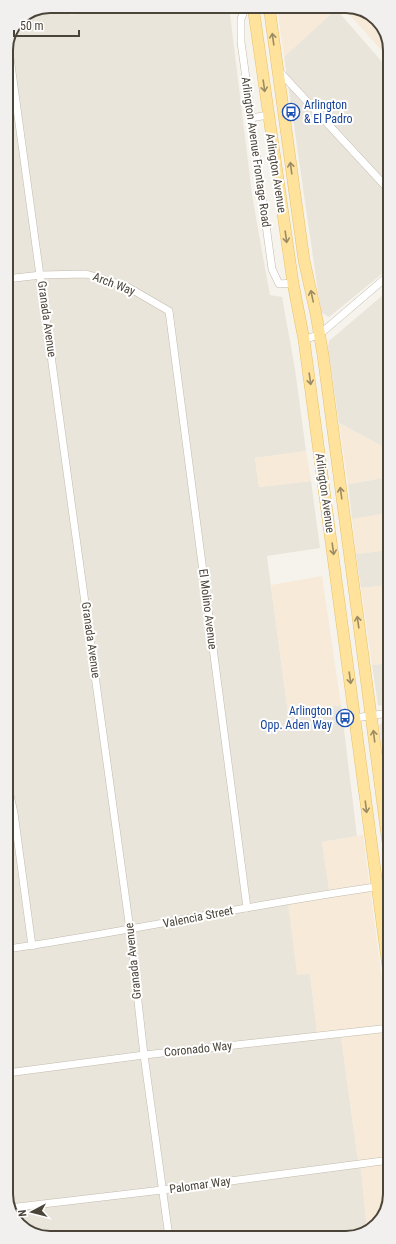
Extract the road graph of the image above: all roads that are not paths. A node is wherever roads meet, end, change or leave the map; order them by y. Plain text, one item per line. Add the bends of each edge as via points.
1 (243, 13) edge
2 (254, 13) edge
3 (270, 13) edge
4 (278, 70) junction
5 (13, 78) edge
6 (268, 115) junction
7 (251, 118) junction
8 (383, 184) edge
9 (41, 275) junction
10 (13, 278) edge
11 (383, 280) edge
12 (293, 283) junction
13 (169, 311) joint
14 (320, 334) junction
15 (304, 340) junction
16 (383, 714) edge
17 (371, 716) junction
18 (355, 718) junction
19 (383, 806) edge
20 (13, 809) edge
21 (383, 886) edge
22 (376, 887) junction
23 (247, 908) junction
24 (130, 930) junction
25 (383, 934) edge
26 (32, 946) junction
27 (13, 948) edge
28 (383, 1029) edge
29 (144, 1055) junction
30 (13, 1072) edge
31 (383, 1161) edge
32 (162, 1190) junction
33 (16, 1207) edge
34 (168, 1231) edge

1 - 7 street, Arlington Avenue Frontage Road via 241,42
2 -> 6 main road, Arlington Avenue
4 -> 3 main road, Arlington Avenue
4 - 8 street
14 -> 4 main road, Arlington Avenue via 304,260
5 - 9 street, Granada Avenue
6 - 7 street
6 -> 12 main road, Arlington Avenue
7 - 12 street, Arlington Avenue Frontage Road via 272,269 279,284
9 - 10 street, Arch Way
9 - 13 street, Arch Way via 86,274 126,286
9 - 24 street, Granada Avenue
11 - 14 street
12 - 15 main road, Arlington Avenue
13 - 23 street, El Molino Avenue
14 - 15 street
17 -> 14 main road, Arlington Avenue
15 -> 18 main road, Arlington Avenue
16 - 17 street
17 - 18 street
19 -> 17 main road, Arlington Avenue
18 -> 22 main road, Arlington Avenue
20 - 26 street
21 - 22 street, Valencia Street
22 - 23 street, Valencia Street
22 - 25 main road, Arlington Avenue
23 - 24 street, Valencia Street
24 - 26 street, Valencia Street
24 - 29 street, Granada Avenue
26 - 27 street, Valencia Street
28 - 29 street, Coronado Way
29 - 30 street, Coronado Way
29 - 32 street, Granada Avenue
31 - 32 street, Palomar Way
32 - 33 street, Palomar Way
32 - 34 street, Granada Avenue

